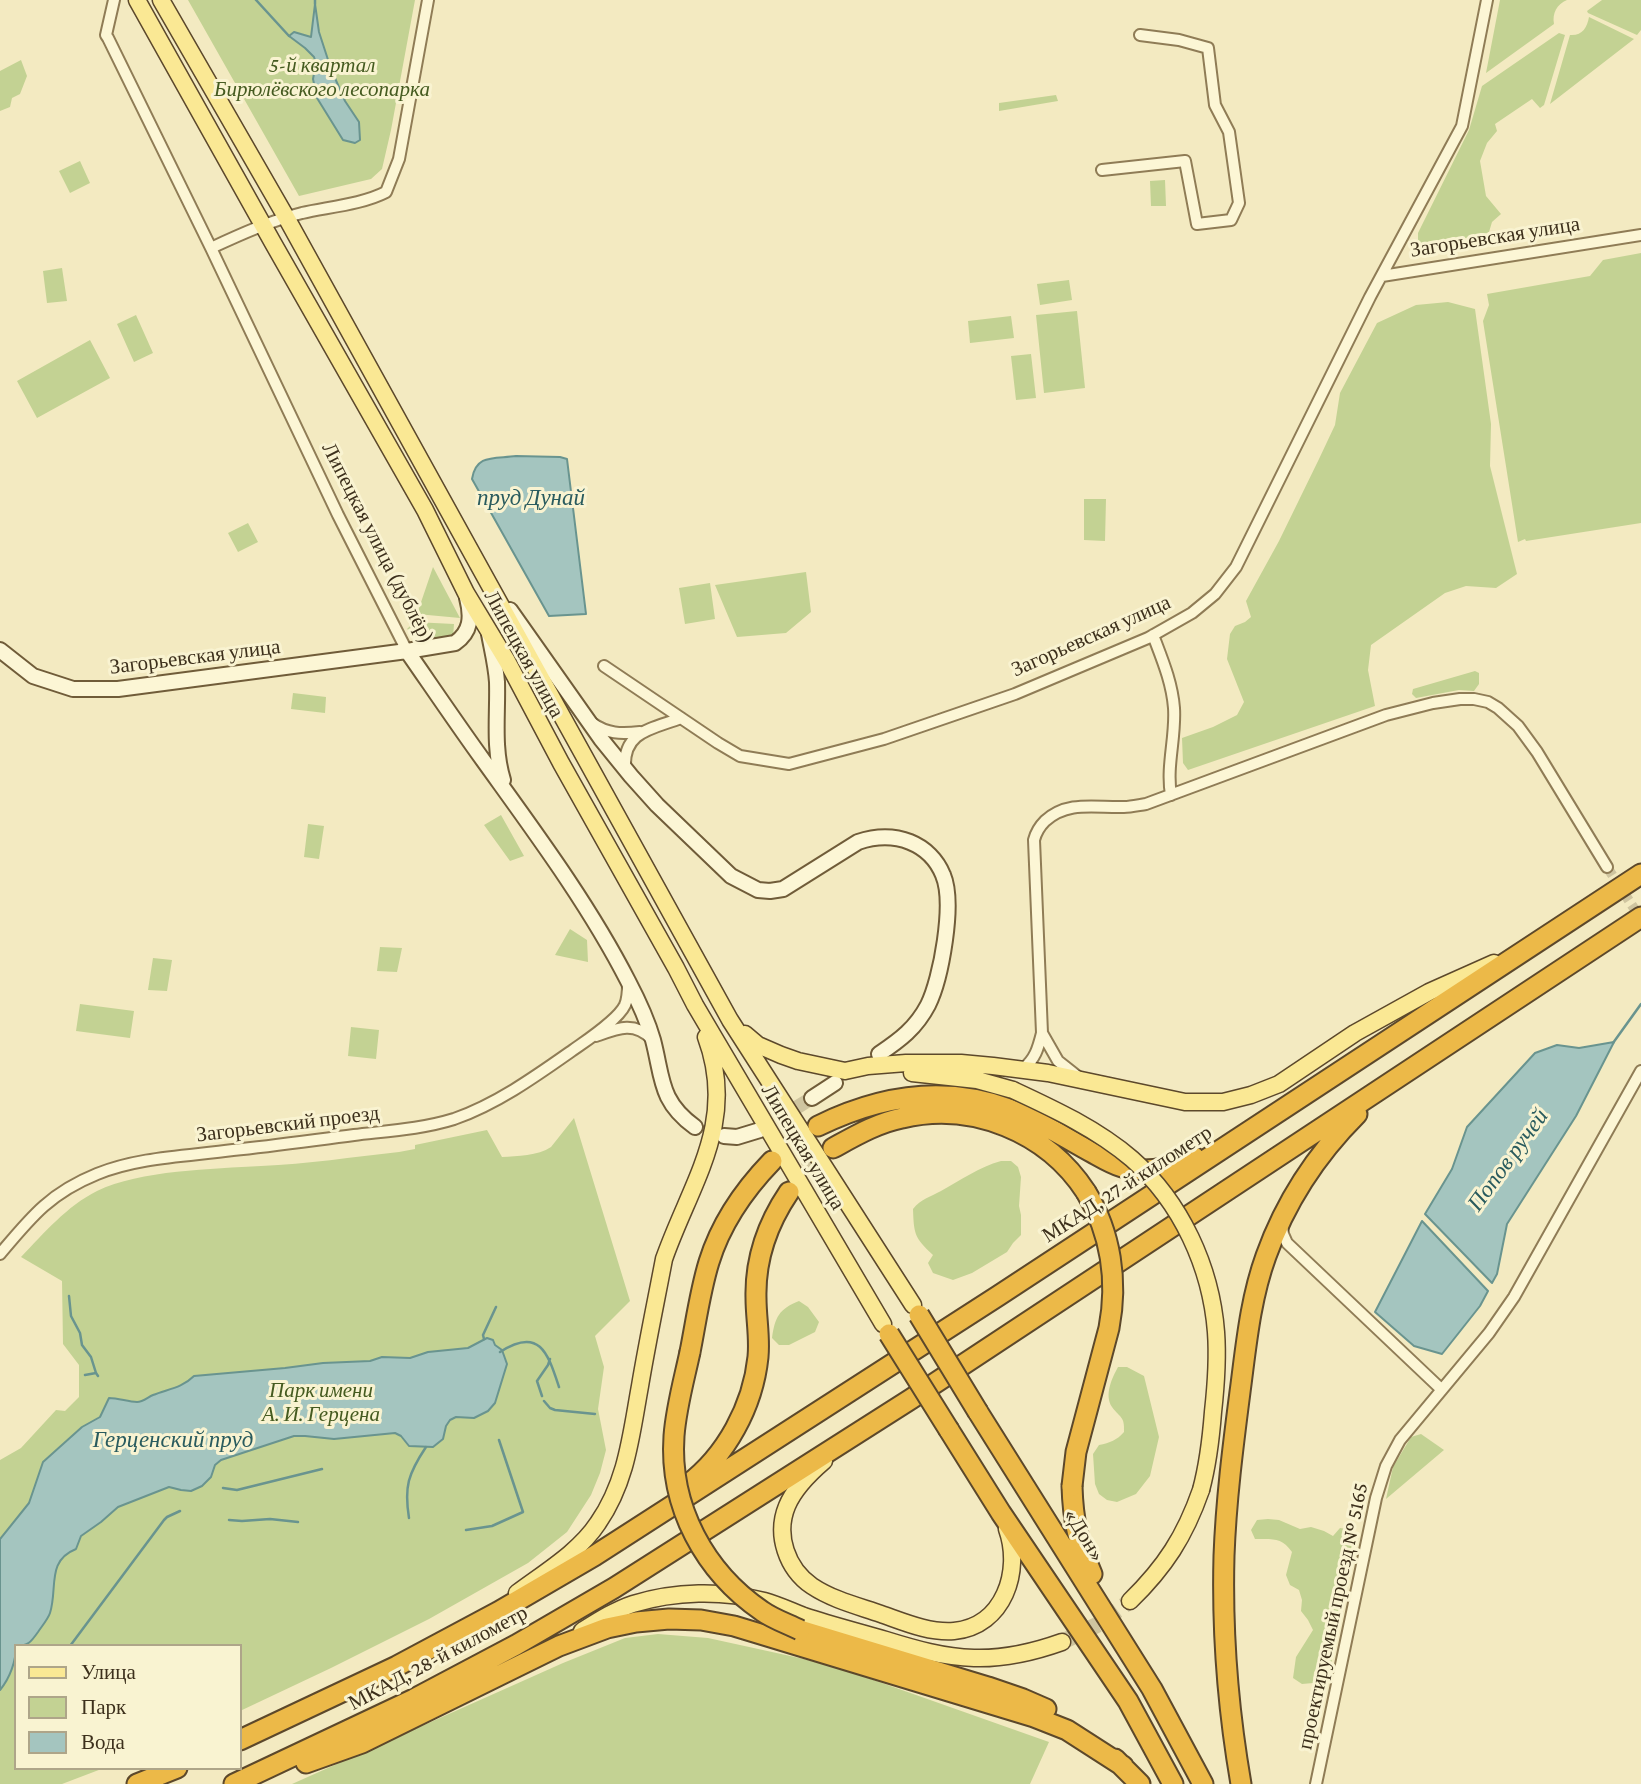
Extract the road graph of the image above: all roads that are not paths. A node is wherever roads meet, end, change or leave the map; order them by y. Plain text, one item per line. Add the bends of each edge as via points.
1 (114, 0) edge
2 (137, 0) edge
3 (161, 0) edge
4 (428, 0) edge
5 (1486, 0) edge
6 (1140, 35) dead end
7 (1102, 170) dead end
8 (286, 218) junction
9 (263, 225) junction
10 (1641, 235) edge
11 (211, 248) junction
12 (314, 272) junction
13 (1382, 276) junction
14 (295, 282) junction
15 (482, 572) junction
16 (466, 593) junction
17 (488, 630) junction
18 (1153, 635) junction
19 (0, 650) edge
20 (407, 651) junction
21 (604, 666) dead end
22 (681, 718) junction
23 (588, 720) junction
24 (642, 732) junction
25 (625, 769) junction
26 (1171, 795) junction
27 (519, 809) junction
28 (1607, 867) tunnel mouth
29 (1641, 874) edge
30 (1641, 917) edge
31 (1528, 948) junction
32 (628, 981) junction
33 (695, 1005) junction
34 (730, 1020) junction
35 (1041, 1034) junction
36 (590, 1038) junction
37 (653, 1040) junction
38 (879, 1054) dead end
39 (1023, 1069) junction
40 (1641, 1071) edge
41 (1405, 1072) junction
42 (840, 1077) junction
43 (1083, 1079) junction
44 (812, 1098) tunnel mouth
45 (818, 1126) tunnel mouth
46 (695, 1127) dead end
47 (1255, 1127) junction
48 (760, 1130) tunnel mouth
49 (724, 1136) dead end
50 (833, 1148) tunnel mouth
51 (772, 1161) tunnel mouth
52 (789, 1192) tunnel mouth
53 (1282, 1218) junction
54 (0, 1254) edge
55 (916, 1310) joint
56 (886, 1329) joint
57 (1441, 1390) junction
58 (855, 1434) junction
59 (1001, 1513) junction
60 (637, 1530) joint
61 (594, 1556) junction
62 (1130, 1601) tunnel mouth
63 (1112, 1623) junction
64 (448, 1640) junction
65 (1062, 1642) tunnel mouth
66 (559, 1646) junction
67 (242, 1739) edge
68 (1123, 1766) junction
69 (172, 1770) edge
70 (136, 1784) edge
71 (234, 1784) edge
72 (247, 1784) edge
73 (1140, 1784) edge
74 (1173, 1784) edge
75 (1203, 1784) edge
76 (1241, 1784) edge
77 (1316, 1784) edge

1 - 11 street, Липецкая улица (дублёр) via 106,35
2 - 9 main road, Липецкая улица
3 - 8 main road, Липецкая улица
4 - 8 street via 399,159 386,192
5 - 13 street via 1462,126
6 - 7 street via 1208,48 1214,105 1229,132 1239,203 1231,220 1197,225 1185,161
8 - 9 street
8 - 12 main road, Липецкая улица
9 - 11 street
9 - 14 main road, Липецкая улица
10 - 13 street, Загорьевская улица
11 - 20 street, Липецкая улица (дублёр)
12 - 14 street via 308,266 300,267
12 - 15 main road, Липецкая улица
13 - 18 street, Загорьевская улица via 1236,566 1215,594
14 - 16 main road, Липецкая улица via 425,510
15 - 23 street
15 - 34 main road, Липецкая улица
16 - 17 main road, Липецкая улица
16 - 20 street, Загорьевская улица via 470,621 460,639
17 - 27 street via 497,678 498,764
17 - 33 main road, Липецкая улица
18 - 22 street, Загорьевская улица via 1015,694 884,739 789,764 740,756
18 - 26 street via 1167,671 1174,708
19 - 20 street, Загорьевская улица via 33,677 73,690 118,690
20 - 27 street, Липецкая улица (дублёр)
21 - 22 street, Загорьевская улица
22 - 24 street
23 - 24 street via 612,733
23 - 25 street
24 - 25 street via 626,749
25 - 38 street via 731,876 758,890 783,889 871,837 901,838 928,853 944,875 948,906 935,988 918,1022
26 - 28 street via 1386,715 1474,699 1498,708 1518,726
26 - 35 street via 1134,806 1074,806 1051,816 1035,834
27 - 32 street, Липецкая улица (дублёр)
29 - 31 highway, МКАД, 27-й километр
30 - 41 highway
31 - 43 main road via 1429,992 1279,1084 1251,1096 1197,1103
31 - 47 highway, МКАД, 27-й километр
32 - 36 street via 625,1006
32 - 37 street, Липецкая улица (дублёр)
33 - 56 main road, Липецкая улица
33 - 64 main road via 716,1069 714,1128 664,1259 624,1472 585,1540
34 - 42 main road via 758,1045
34 - 55 main road, Липецкая улица
35 - 39 street via 1037,1053
35 - 43 street via 1058,1061
36 - 37 street via 630,1028
36 - 54 street, Загорьевский проезд via 491,1102 454,1118 413,1129 135,1163 97,1174 45,1204
37 - 46 street, Липецкая улица (дублёр) via 668,1099
39 - 42 main road via 886,1064
39 - 43 main road
40 - 57 street, проектируемый проезд № 5165 via 1514,1297
41 - 53 highway via 1335,1136
41 - 58 highway
42 - 44 street
42 - 62 main road, bridge via 918,1073 1013,1090 1120,1150 1164,1195 1183,1223 1202,1265 1214,1311 1217,1378 1209,1452 1187,1527 1151,1581
45 - 47 highway via 895,1099 974,1099 1021,1114 1113,1164 1144,1170 1182,1163
47 - 60 highway, МКАД, 27-й километр
48 - 49 street
50 - 63 highway, bridge via 902,1118 972,1116 1006,1126 1036,1142 1065,1165 1086,1192 1107,1241 1114,1295 1110,1328 1076,1452 1072,1504 1077,1537
51 - 68 highway, bridge via 741,1198 715,1246 677,1411 674,1465 678,1491 703,1552 733,1589 764,1613 800,1630 1023,1699 1053,1712 1095,1740
52 - 61 highway via 762,1249 756,1284 756,1371 735,1429 698,1477
53 - 57 street via 1287,1243
53 - 76 highway via 1265,1257 1248,1329 1224,1555 1231,1723
55 - 63 highway, «Дон», bridge
56 - 59 highway, bridge
57 - 77 street, проектируемый проезд № 5165 via 1400,1440 1386,1466
58 - 59 main road via 796,1491 783,1517 789,1559 812,1586 915,1625 943,1631 967,1628 994,1611 1008,1586 1012,1541
58 - 71 highway, МКАД, 28-й километр via 556,1622 367,1722
59 - 74 highway via 1128,1702
60 - 61 highway, МКАД, 28-й километр
61 - 64 highway, МКАД, 28-й километр
63 - 75 highway, «Дон»
64 - 67 highway, МКАД, 28-й километр
65 - 66 main road via 1003,1657 934,1654 765,1601 696,1593 632,1605
66 - 68 highway via 636,1622 668,1619 734,1626 1034,1717 1067,1730
66 - 72 highway via 362,1743
68 - 73 highway
69 - 70 highway

